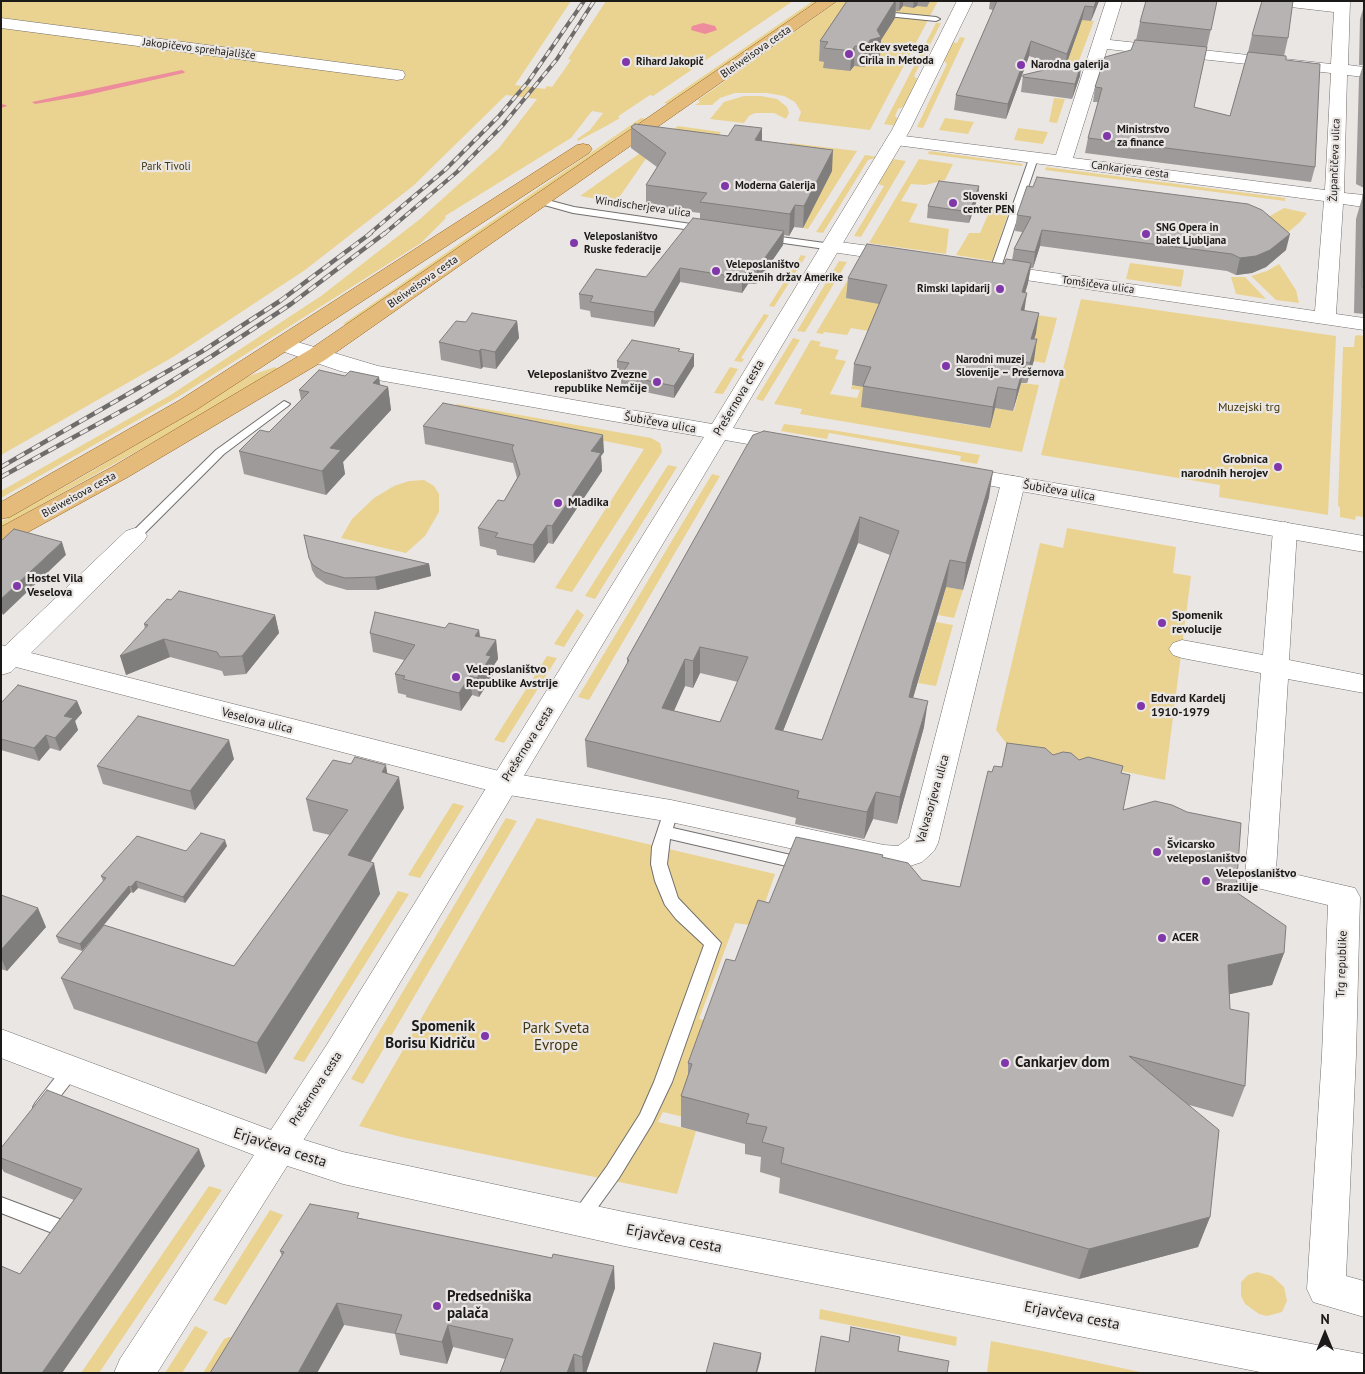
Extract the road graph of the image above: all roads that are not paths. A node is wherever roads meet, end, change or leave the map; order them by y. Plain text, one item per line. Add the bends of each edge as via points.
1 (803, 1) edge
2 (828, 1) edge
3 (965, 1) edge
4 (1114, 1) edge
5 (1282, 1) edge
6 (1345, 8) edge
7 (867, 11) edge
8 (936, 19) dead end
9 (1, 23) edge
10 (1101, 44) junction
11 (1338, 70) junction
12 (1364, 72) edge
13 (397, 75) dead end
14 (896, 140) junction
15 (920, 157) dead end
16 (1063, 162) junction
17 (1031, 165) junction
18 (540, 201) junction
19 (1364, 201) edge
20 (1333, 202) junction
21 (715, 230) edge
22 (752, 236) edge
23 (832, 247) junction
24 (918, 259) edge
25 (986, 269) joint
26 (1325, 318) junction
27 (1364, 324) edge
28 (284, 344) junction
29 (317, 355) junction
30 (284, 404) dead end
31 (718, 433) junction
32 (810, 448) edge
33 (933, 469) edge
34 (1021, 484) junction
35 (1, 512) edge
36 (1285, 530) junction
37 (135, 536) joint
38 (1, 537) edge
39 (1364, 544) edge
40 (1182, 649) dead end
41 (4, 659) edge
42 (1275, 668) junction
43 (1364, 684) edge
44 (503, 783) junction
45 (668, 822) junction
46 (819, 867) edge
47 (1, 1043) edge
48 (71, 1070) junction
49 (31, 1122) edge
50 (279, 1148) junction
51 (1, 1205) edge
52 (577, 1219) junction
53 (55, 1226) edge
54 (1364, 1299) edge
55 (134, 1373) edge
56 (1364, 1373) edge

1 - 28 main road, Bleiweisova cesta via 633,117
2 - 18 main road, Bleiweisova cesta
3 - 14 street, Prešernova cesta
4 - 10 street
5 - 6 street
6 - 11 street, Župančičeva ulica
7 - 8 lane
9 - 13 street, Jakopičevo sprehajališče
10 - 11 street
10 - 16 street
11 - 12 street
11 - 20 street, Župančičeva ulica
14 - 17 street, Cankarjeva cesta
14 - 23 street, Prešernova cesta
15 - 17 street, Cankarjeva cesta
16 - 17 street, Cankarjeva cesta
16 - 20 street, Cankarjeva cesta
17 - 20 street, Cankarjeva cesta via 1314,208 1314,205
17 - 25 lane
18 - 21 lane, Windischerjeva ulica via 573,210
18 - 29 main road, Bleiweisova cesta
19 - 20 street, Cankarjeva cesta
20 - 26 street, Župančičeva ulica
22 - 23 lane
23 - 24 street
23 - 31 street, Prešernova cesta
25 - 26 street, Tomšičeva ulica
26 - 27 street, Tomšičeva ulica
28 - 29 street, Šubičeva ulica
28 - 35 main road, Bleiweisova cesta via 102,456
29 - 31 street, Šubičeva ulica via 378,373
29 - 38 main road, Bleiweisova cesta via 128,467
30 - 37 lane, Veselova ulica via 220,452
31 - 32 street, Šubičeva ulica
31 - 44 street, Prešernova cesta
33 - 34 street, Šubičeva ulica
34 - 36 street, Šubičeva ulica
34 - 45 street, Valvasorjeva ulica via 920,848 904,857 884,857
36 - 39 street, Šubičeva ulica
36 - 42 street, Trg republike
37 - 41 street, Veselova ulica
40 - 42 street
41 - 44 street, Veselova ulica
42 - 43 street
42 - 54 street, Trg republike via 1260,878 1344,897 1326,1289
44 - 45 street, Valvasorjeva ulica
44 - 50 street, Prešernova cesta
45 - 46 lane
45 - 52 lane via 659,864 663,881 671,900 682,914 713,943 663,1082 646,1118 613,1172
47 - 48 street, Erjavčeva cesta
48 - 49 lane
48 - 50 street, Erjavčeva cesta
50 - 52 street, Erjavčeva cesta via 343,1168
50 - 55 street, Prešernova cesta
51 - 53 lane
52 - 56 street, Erjavčeva cesta

